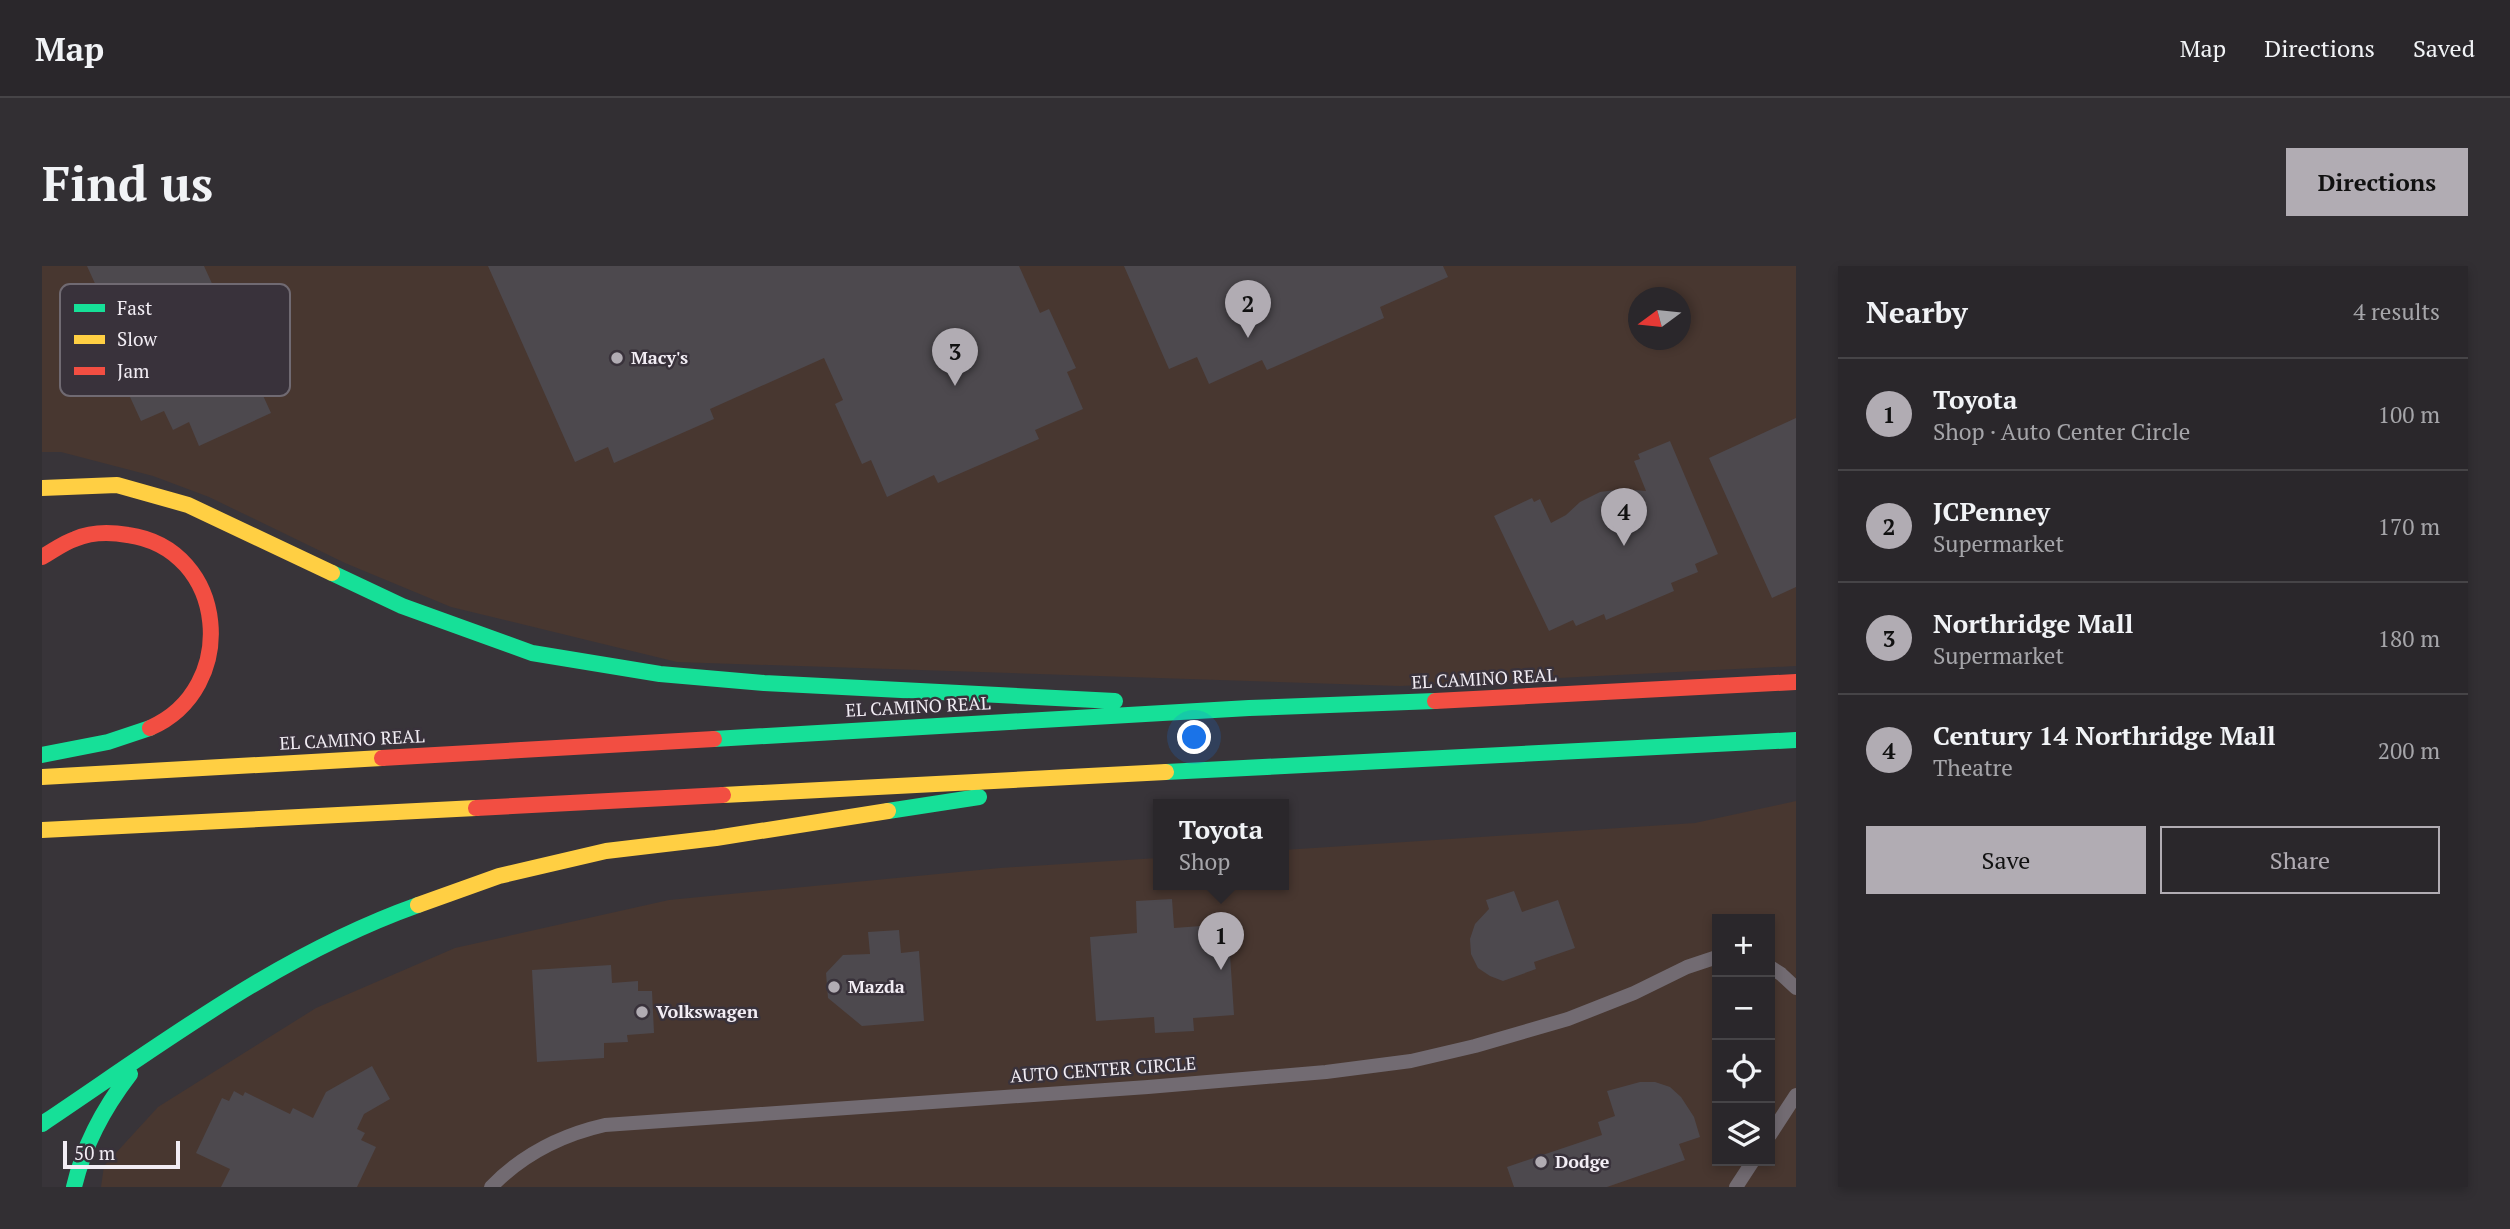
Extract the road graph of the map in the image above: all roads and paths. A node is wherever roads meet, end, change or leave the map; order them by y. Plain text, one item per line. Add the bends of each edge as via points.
1 (42, 488) edge
2 (42, 557) edge
3 (1796, 682) edge
4 (1249, 708) junction
5 (1796, 740) edge
6 (42, 755) edge
7 (1122, 774) junction
8 (42, 777) edge
9 (42, 830) edge
10 (1712, 959) edge
11 (1775, 971) edge
12 (1796, 988) edge
13 (149, 1052) junction
14 (1796, 1095) edge
15 (42, 1124) edge
16 (1775, 1127) edge
17 (1750, 1166) edge
18 (75, 1187) edge
19 (491, 1187) edge
20 (1736, 1187) edge

1 - 4 highway via 117,485 188,505 402,606 532,653 660,674 764,683
2 - 6 highway via 59,544 90,532 124,531 156,541 184,561 202,588 212,620 211,654 199,685 170,717 130,735
3 - 4 highway, EL CAMINO REAL
4 - 8 highway, EL CAMINO REAL
5 - 7 highway
7 - 9 highway
7 - 13 highway via 606,851 499,876 379,919 308,952
10 - 19 street, AUTO CENTER CIRCLE via 1569,1019 1411,1061 1148,1087 605,1125 538,1149
11 - 12 street
13 - 15 highway
13 - 18 highway via 98,1117 84,1147
14 - 16 street
17 - 20 street

